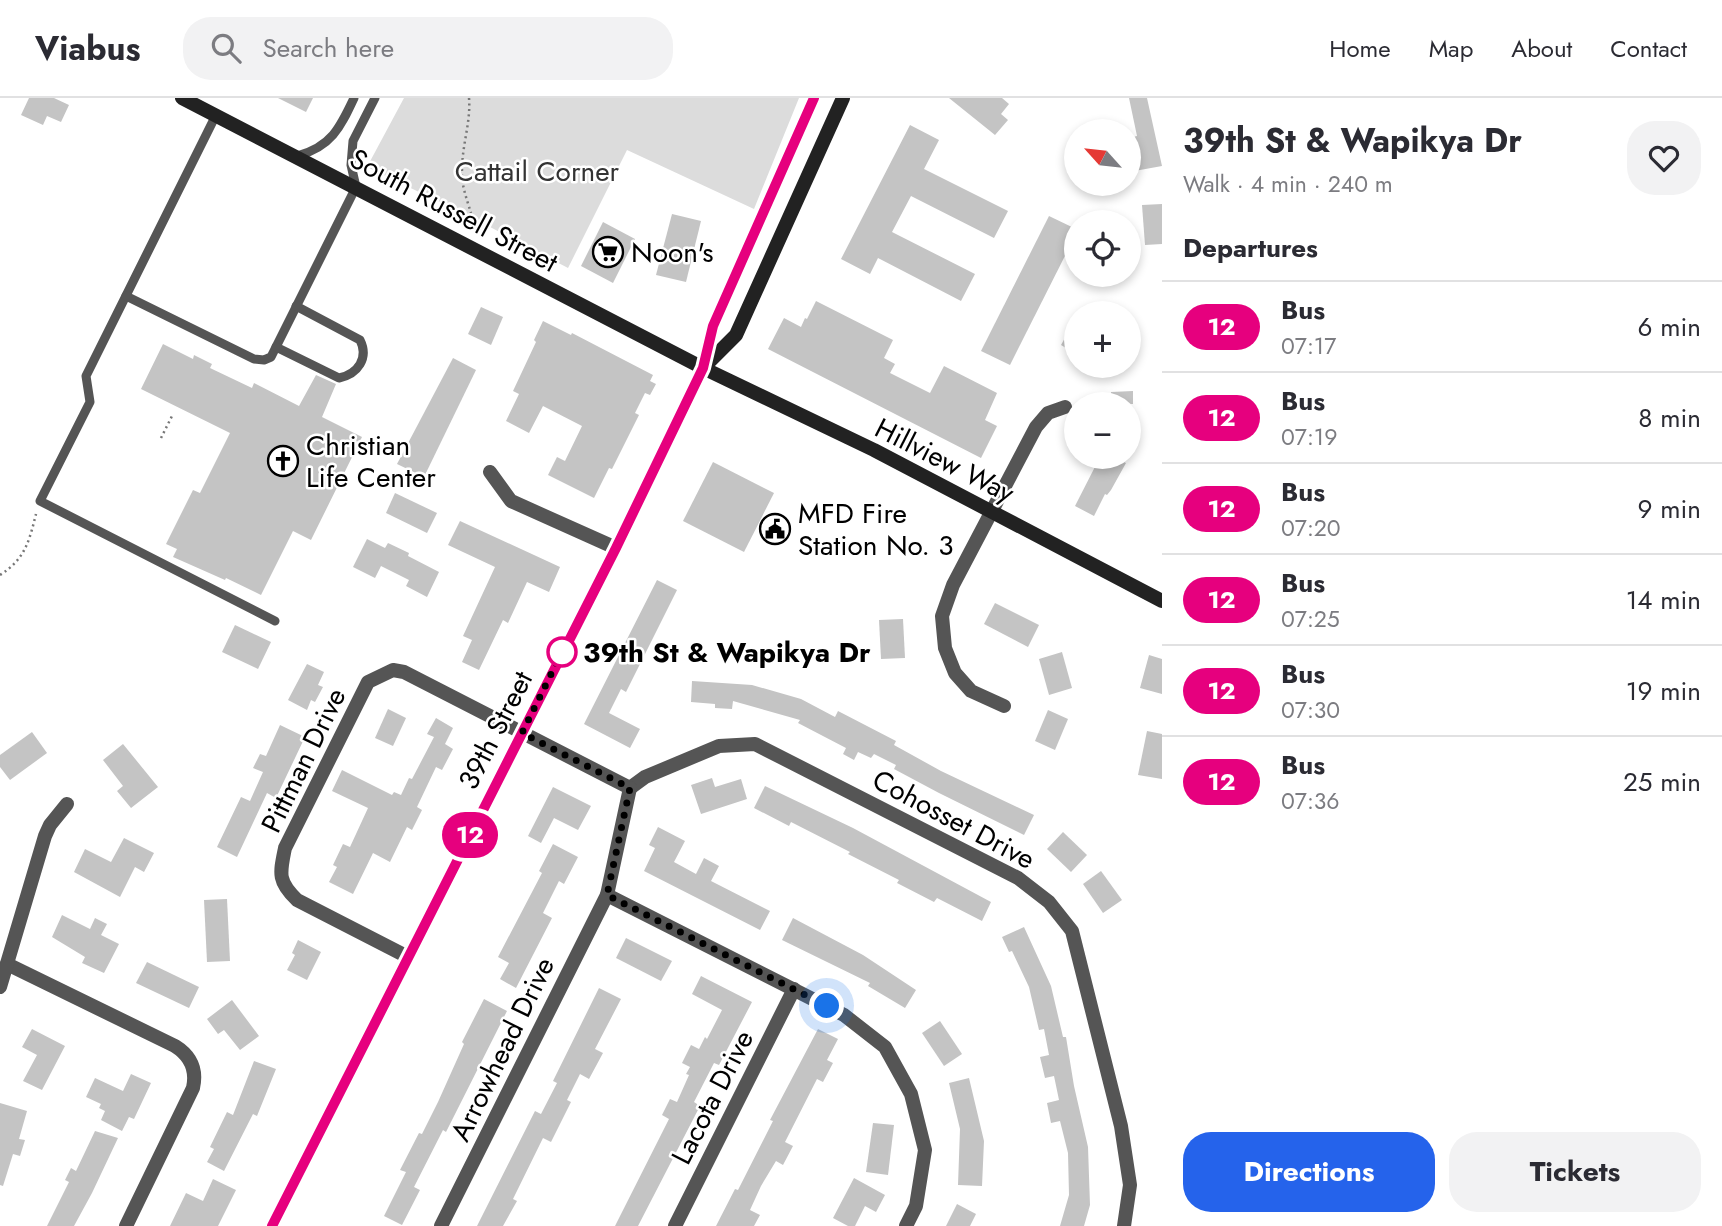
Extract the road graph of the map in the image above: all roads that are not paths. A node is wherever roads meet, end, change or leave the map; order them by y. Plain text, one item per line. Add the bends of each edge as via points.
1 (182, 98) edge
2 (354, 98) edge
3 (375, 98) edge
4 (814, 98) edge
5 (840, 102) edge
6 (216, 115) junction
7 (297, 156) junction
8 (356, 187) junction
9 (127, 296) junction
10 (296, 306) junction
11 (276, 347) junction
12 (703, 368) junction
13 (1064, 407) edge
14 (490, 472) dead end
15 (991, 511) junction
16 (616, 548) junction
17 (1162, 600) edge
18 (275, 621) dead end
19 (1004, 706) dead end
20 (522, 733) junction
21 (630, 788) junction
22 (67, 804) dead end
23 (607, 895) junction
24 (408, 957) junction
25 (7, 964) junction
26 (0, 987) edge
27 (794, 989) junction
28 (126, 1226) edge
29 (272, 1226) edge
30 (441, 1226) edge
31 (675, 1226) edge
32 (906, 1226) edge
33 (1124, 1226) edge

1 - 6 main road, South Russell Street
2 - 7 lane via 327,142
3 - 8 lane via 353,141
4 - 12 main road via 713,326
5 - 12 main road via 736,335
6 - 7 main road, South Russell Street
6 - 9 lane
7 - 8 main road, South Russell Street
8 - 10 lane
8 - 12 main road, South Russell Street
9 - 11 lane via 254,359 264,360
9 - 18 lane via 86,376 90,402 40,501
10 - 11 lane
10 - 11 lane via 360,340 363,357 359,366 339,378
12 - 15 main road, Hillview Way
12 - 16 main road, 39th Street
13 - 15 street via 1048,413 1036,427
14 - 16 street via 511,501
15 - 17 main road, Hillview Way
15 - 19 street via 942,616 945,648 955,673 971,691
16 - 20 main road, 39th Street
20 - 21 street, Pittman Drive
20 - 24 main road, 39th Street
20 - 24 street, Pittman Drive via 404,672 393,670 368,682 285,848 279,875 297,900
21 - 23 street, Arrowhead Drive
21 - 33 street, Cohosset Drive via 645,777 719,746 755,744 1018,878 1049,902 1072,931 1121,1126 1130,1185
22 - 25 street via 46,836
23 - 27 street
23 - 30 street, Arrowhead Drive
24 - 29 main road, 39th Street
25 - 26 street
25 - 28 street via 176,1046 191,1061 193,1088
27 - 31 street, Lacota Drive
27 - 32 street via 844,1015 885,1046 911,1094 925,1150 916,1206

